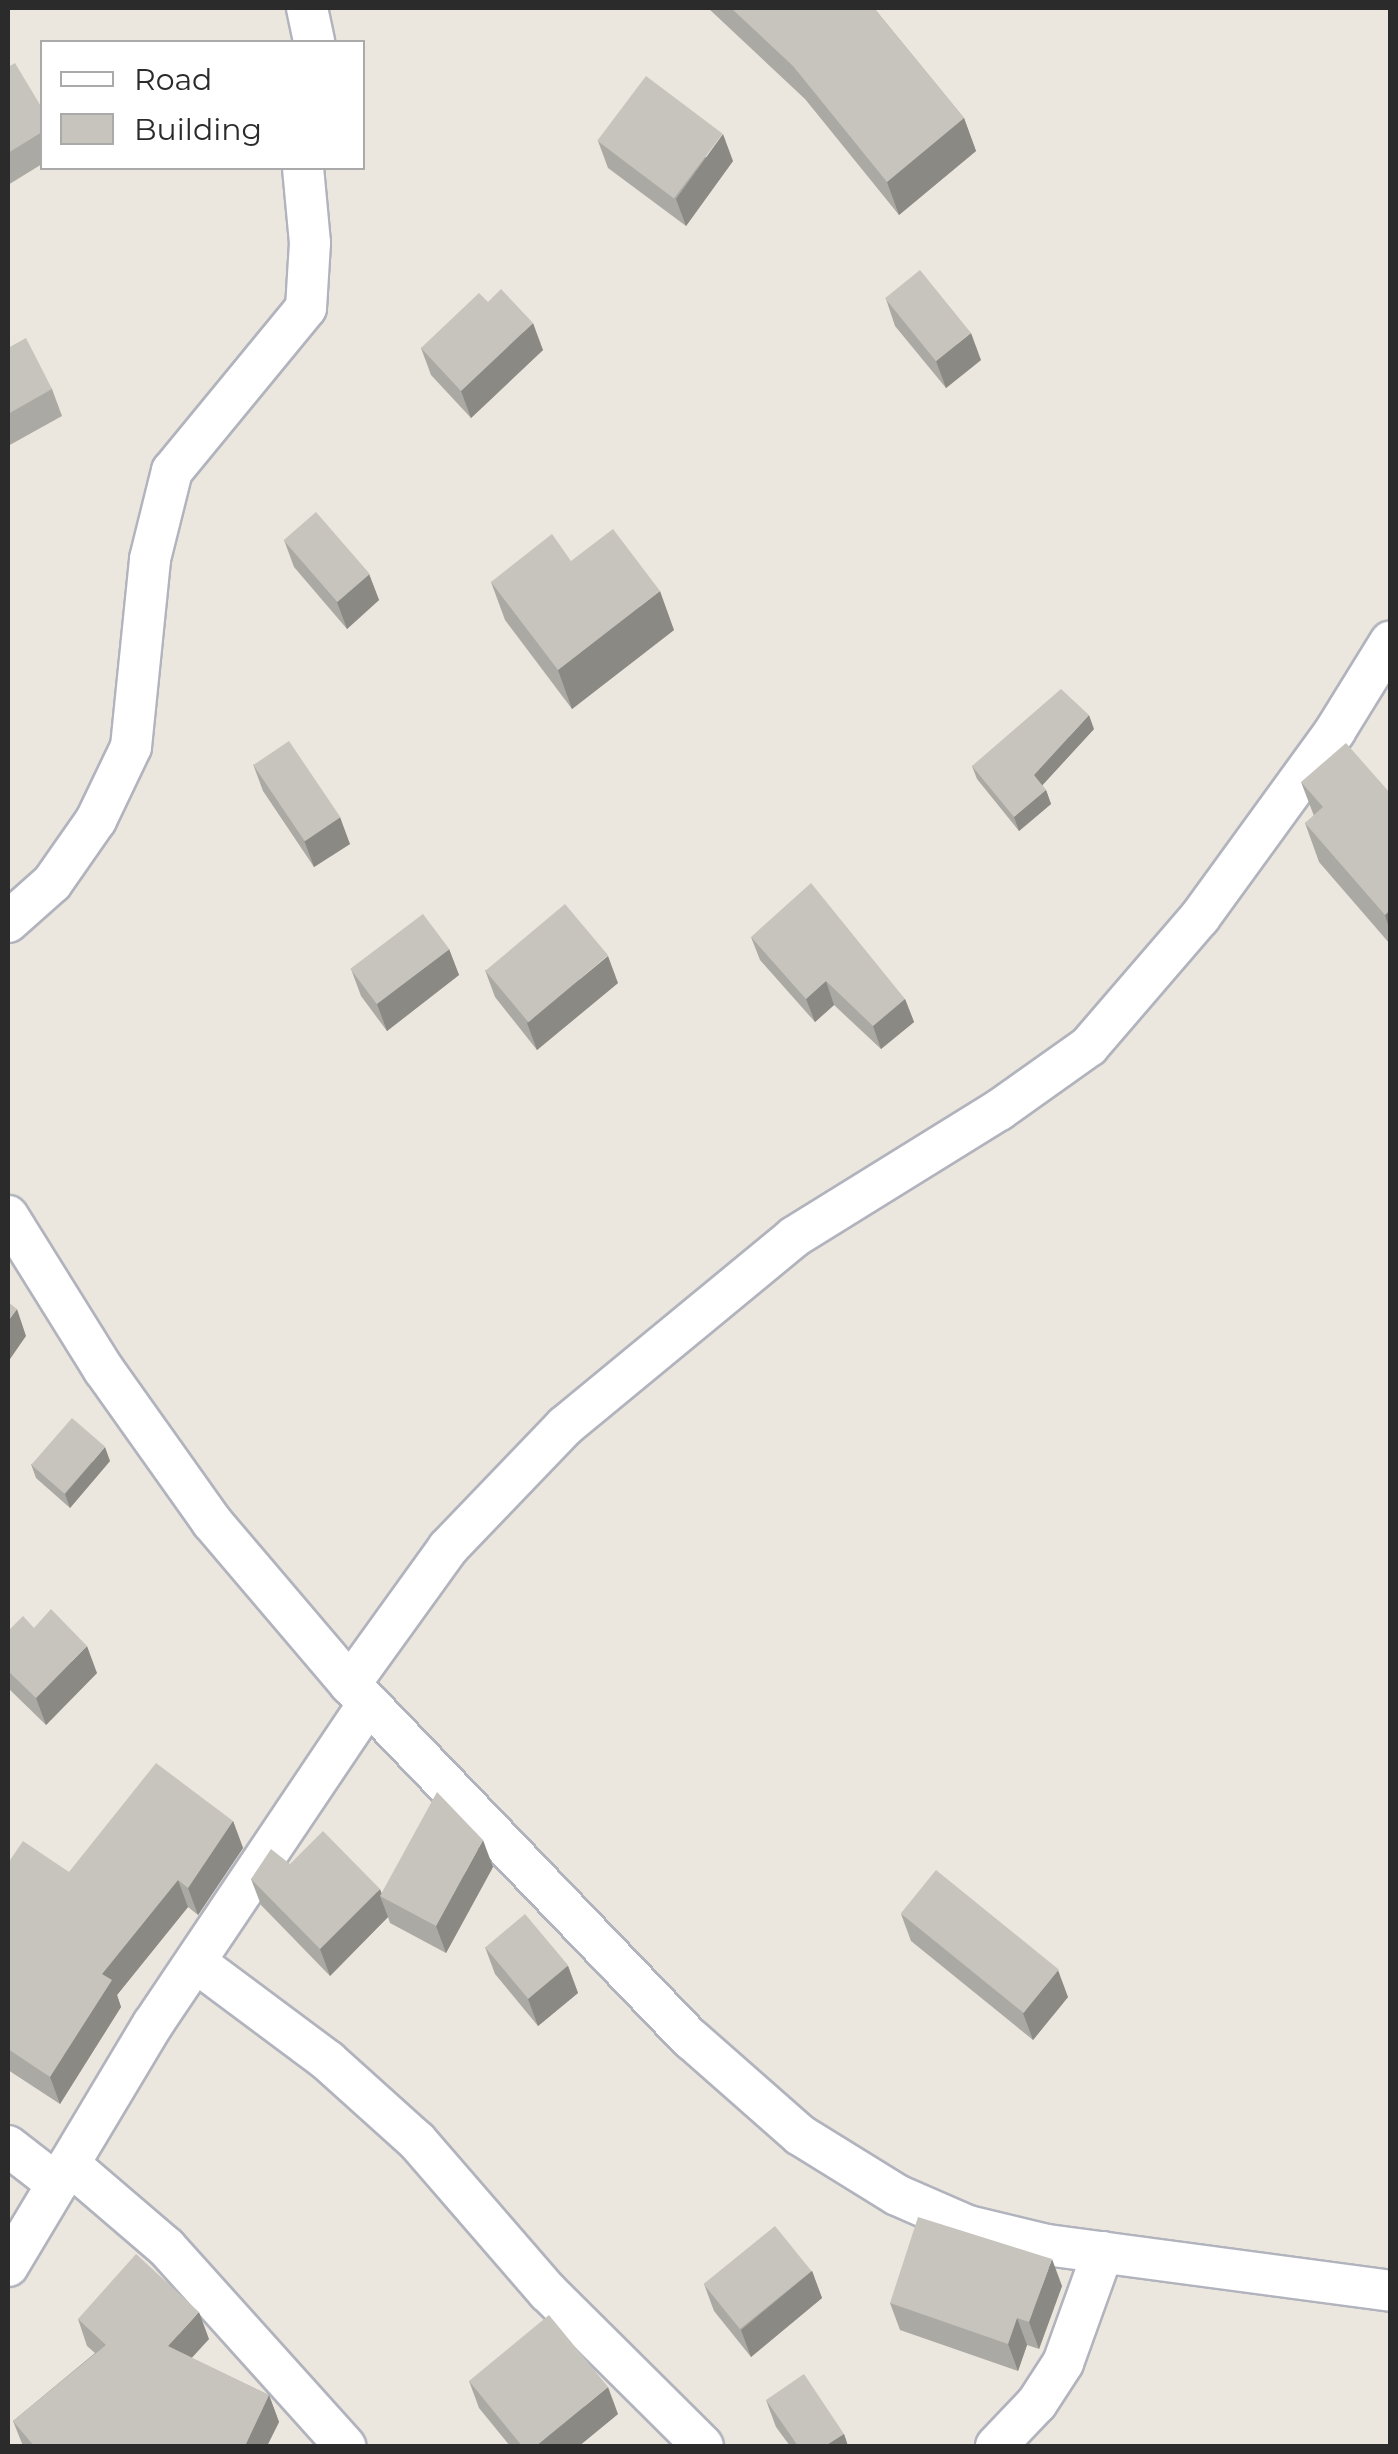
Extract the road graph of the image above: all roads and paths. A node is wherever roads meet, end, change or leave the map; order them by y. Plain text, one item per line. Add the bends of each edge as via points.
1 (306, 8) edge
2 (314, 40) edge
3 (302, 170) edge
4 (1390, 642) edge
5 (8, 922) edge
6 (8, 1216) edge
7 (359, 1694) junction
8 (198, 1964) junction
9 (8, 2146) edge
10 (63, 2174) junction
11 (1103, 2252) junction
12 (8, 2266) edge
13 (1390, 2291) edge
14 (345, 2446) edge
15 (703, 2446) edge
16 (996, 2446) edge

1 - 2 street
3 - 5 street via 310,243 306,308 172,471 150,559 130,747 96,820 52,883
4 - 7 street via 1335,731 1200,917 1088,1046 794,1237 595,1400 448,1548
6 - 7 street via 104,1370 212,1522
7 - 8 street
7 - 11 street via 691,2040 800,2135 896,2195 968,2226
8 - 10 street via 152,2024
8 - 15 street via 328,2061 416,2141 548,2292
9 - 10 street
10 - 12 street
10 - 14 street via 179,2261
11 - 13 street
11 - 16 street via 1063,2363

